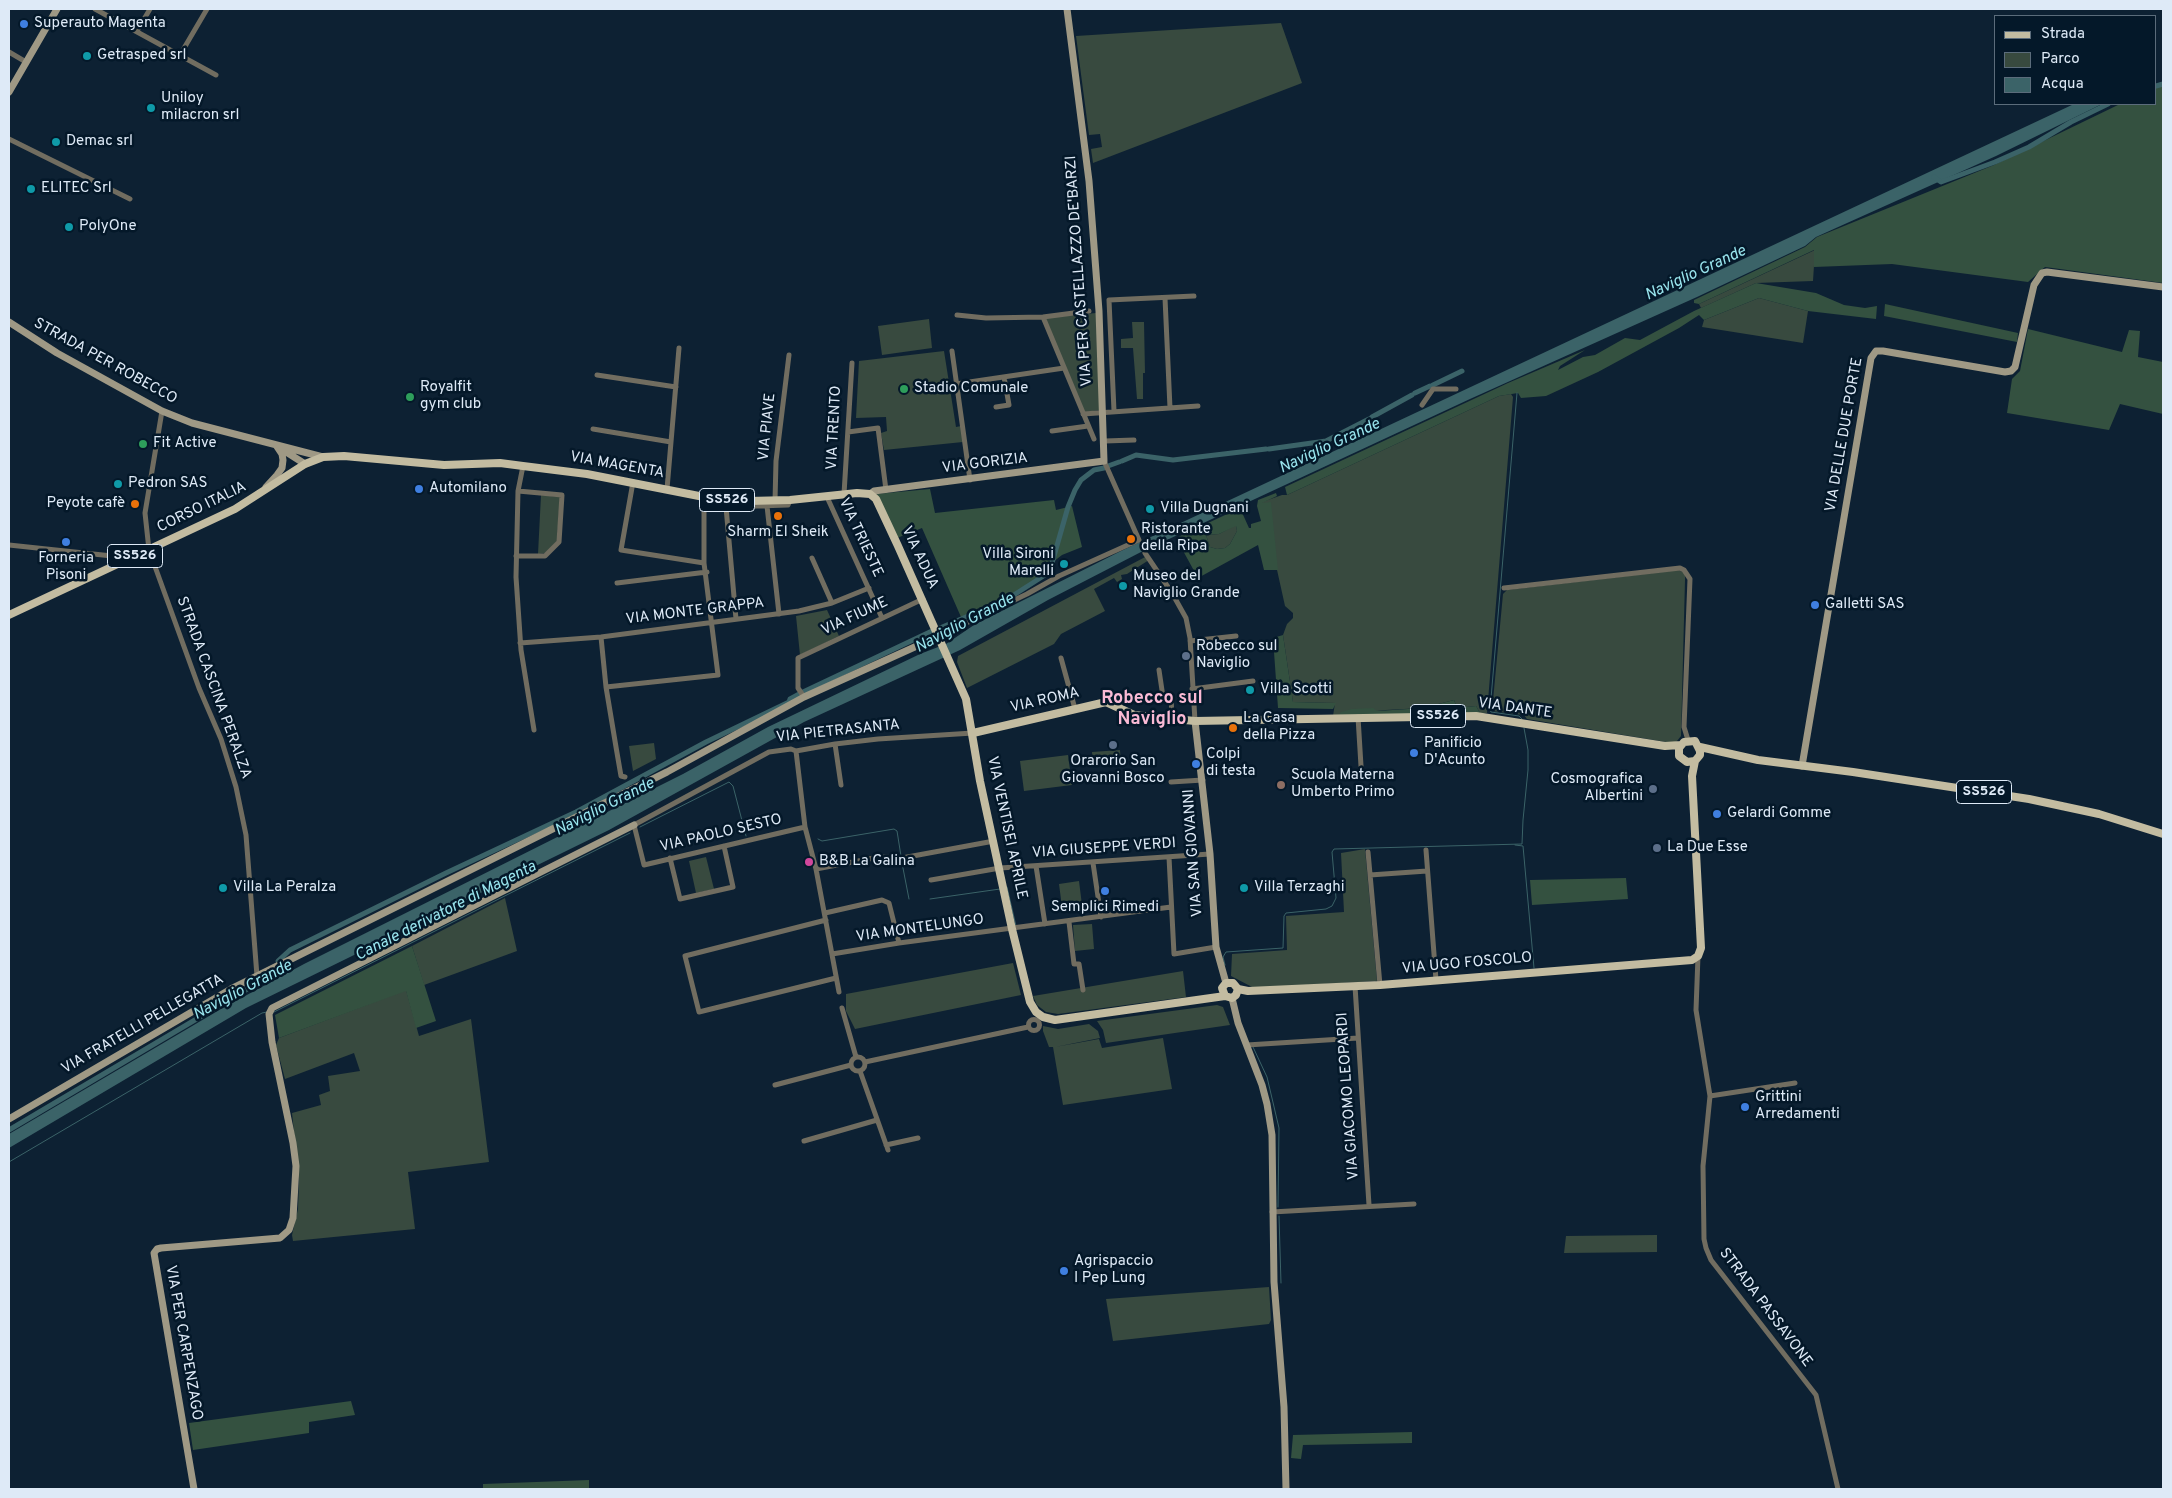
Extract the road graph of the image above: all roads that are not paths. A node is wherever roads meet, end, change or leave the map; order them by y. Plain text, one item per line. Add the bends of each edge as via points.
1 (57, 9) edge
2 (95, 9) edge
3 (150, 9) edge
4 (207, 9) edge
5 (1067, 9) edge
6 (137, 31) junction
7 (9, 52) edge
8 (180, 55) junction
9 (26, 62) junction
10 (216, 75) dead end
11 (9, 92) edge
12 (9, 139) edge
13 (130, 199) dead end
14 (2163, 287) edge
15 (1194, 296) dead end
16 (1165, 298) junction
17 (1089, 311) dead end
18 (957, 315) dead end
19 (1043, 317) junction
20 (9, 322) edge
21 (679, 348) dead end
22 (952, 352) dead end
23 (789, 355) dead end
24 (852, 362) dead end
25 (1064, 368) junction
26 (597, 375) dead end
27 (1004, 377) junction
28 (956, 384) junction
29 (676, 388) junction
30 (1456, 389) dead end
31 (1422, 405) dead end
32 (1198, 406) dead end
33 (996, 407) dead end
34 (1170, 408) junction
35 (162, 411) junction
36 (1104, 411) junction
37 (1114, 411) junction
38 (1083, 414) junction
39 (1088, 426) junction
40 (593, 429) dead end
41 (1052, 431) dead end
42 (848, 432) junction
43 (1094, 440) dead end
44 (1134, 440) dead end
45 (671, 442) junction
46 (1105, 442) junction
47 (276, 445) junction
48 (298, 451) junction
49 (323, 457) junction
50 (1104, 461) junction
51 (302, 465) junction
52 (524, 466) junction
53 (970, 480) junction
54 (633, 482) junction
55 (667, 490) junction
56 (886, 490) junction
57 (518, 491) junction
58 (844, 494) junction
59 (870, 494) junction
60 (260, 495) junction
61 (704, 497) junction
62 (827, 497) junction
63 (790, 500) junction
64 (776, 501) junction
65 (711, 506) junction
66 (767, 506) junction
67 (726, 507) junction
68 (704, 511) junction
69 (9, 545) edge
70 (149, 550) junction
71 (1145, 553) dead end
72 (516, 556) junction
73 (812, 558) dead end
74 (124, 562) junction
75 (704, 563) junction
76 (707, 572) junction
77 (617, 583) dead end
78 (869, 588) junction
79 (1504, 588) dead end
80 (923, 599) junction
81 (832, 603) junction
82 (779, 614) junction
83 (9, 615) edge
84 (882, 618) junction
85 (736, 619) junction
86 (713, 622) junction
87 (1236, 636) dead end
88 (601, 637) junction
89 (940, 639) junction
90 (1190, 641) junction
91 (520, 643) junction
92 (1062, 658) dead end
93 (1159, 670) dead end
94 (1253, 681) dead end
95 (606, 687) junction
96 (1192, 689) junction
97 (802, 694) junction
98 (1163, 697) junction
99 (1074, 708) junction
100 (1118, 708) junction
101 (970, 716) junction
102 (1358, 717) junction
103 (1172, 718) junction
104 (1194, 720) junction
105 (987, 728) junction
106 (534, 730) dead end
107 (973, 733) junction
108 (959, 734) junction
109 (1688, 740) junction
110 (975, 743) junction
111 (835, 744) junction
112 (1680, 745) junction
113 (1700, 747) junction
114 (796, 751) junction
115 (1717, 752) junction
116 (1697, 758) junction
117 (1684, 761) junction
118 (1361, 766) dead end
119 (1802, 766) junction
120 (625, 777) dead end
121 (1203, 780) junction
122 (1171, 782) dead end
123 (1692, 783) junction
124 (841, 785) dead end
125 (634, 825) junction
126 (805, 827) junction
127 (2163, 834) edge
128 (994, 841) junction
129 (724, 846) junction
130 (1426, 850) dead end
131 (1368, 852) dead end
132 (1210, 854) junction
133 (1169, 857) junction
134 (670, 858) junction
135 (1093, 863) junction
136 (1036, 866) junction
137 (1000, 868) junction
138 (816, 869) junction
139 (1427, 870) junction
140 (1370, 875) junction
141 (931, 880) dead end
142 (1171, 907) junction
143 (824, 913) junction
144 (1101, 917) junction
145 (826, 920) junction
146 (1069, 922) junction
147 (1045, 924) junction
148 (1012, 929) junction
149 (899, 944) junction
150 (1216, 947) junction
151 (832, 954) junction
152 (1698, 956) junction
153 (257, 976) junction
154 (836, 978) junction
155 (1436, 980) junction
156 (1226, 983) junction
157 (1380, 985) junction
158 (1355, 986) junction
159 (1238, 989) junction
160 (1083, 990) dead end
161 (839, 992) dead end
162 (1228, 997) junction
163 (842, 1008) dead end
164 (1038, 1017) junction
165 (1028, 1027) junction
166 (1358, 1038) junction
167 (1247, 1046) junction
168 (856, 1057) junction
169 (865, 1062) junction
170 (851, 1065) junction
171 (860, 1070) junction
172 (1795, 1083) dead end
173 (775, 1086) dead end
174 (1710, 1096) junction
175 (9, 1119) edge
176 (877, 1120) junction
177 (918, 1138) dead end
178 (804, 1141) dead end
179 (1414, 1204) dead end
180 (1369, 1205) junction
181 (1272, 1212) junction
182 (194, 1489) edge
183 (1286, 1489) edge
184 (1838, 1489) edge

1 - 9 street
2 - 6 street
3 - 6 street
4 - 8 street
5 - 36 street, VIA PER CASTELLAZZO DE'BARZI via 1089,181
6 - 8 street
7 - 9 street
8 - 10 street
9 - 11 street
12 - 13 street
14 - 119 street, VIA DELLE DUE PORTE via 2042,273 2034,285 2015,367 2011,371 1876,351 1871,358
15 - 16 street
16 - 34 street
16 - 37 street via 1109,300
17 - 19 street
18 - 19 street
19 - 25 street
20 - 35 street, STRADA PER ROBECCO via 65,358
21 - 29 street
22 - 28 street
23 - 64 street, VIA PIAVE via 776,460
24 - 42 street, VIA TRENTO
25 - 27 street
25 - 38 street
26 - 29 street
27 - 28 street
27 - 33 street via 1009,405
28 - 53 street
29 - 45 street
30 - 31 street via 1432,386
32 - 34 street
34 - 37 street
35 - 47 street, STRADA PER ROBECCO via 192,423
35 - 70 street, STRADA CASCINA PERALZA via 145,513
36 - 37 street
36 - 38 street
36 - 46 street, VIA PER CASTELLAZZO DE'BARZI
38 - 39 street
39 - 41 street
39 - 43 street
40 - 45 street
42 - 56 street via 878,428
42 - 58 street, VIA TRENTO
44 - 46 street
45 - 55 street
46 - 50 street, VIA PER CASTELLAZZO DE'BARZI
47 - 48 street, STRADA PER ROBECCO
47 - 51 street, STRADA PER ROBECCO
47 - 60 street via 284,460 282,468
48 - 49 street, STRADA PER ROBECCO
48 - 51 street
49 - 51 main road, CORSO ITALIA / SS526
49 - 52 main road, SS526 via 444,465
50 - 53 street, VIA GORIZIA
50 - 89 street via 1139,540 1059,576
51 - 60 main road, CORSO ITALIA / SS526
52 - 54 main road, VIA MAGENTA / SS526
52 - 57 street
53 - 56 street, VIA GORIZIA
54 - 55 main road, VIA MAGENTA / SS526
54 - 75 street via 621,550
55 - 61 main road, VIA MAGENTA / SS526
56 - 59 street, VIA GORIZIA
57 - 72 street
57 - 72 street via 562,495 559,542 545,556
58 - 59 main road, VIA MAGENTA / SS526
58 - 62 main road, VIA MAGENTA / SS526
59 - 80 main road, VIA ADUA via 876,499
60 - 70 main road, CORSO ITALIA / SS526
61 - 64 main road, VIA MAGENTA / SS526
61 - 65 street
61 - 68 street
62 - 63 main road, VIA MAGENTA / SS526
62 - 78 street, VIA TRIESTE
63 - 64 main road, VIA MAGENTA / SS526
63 - 66 street, VIA MAGENTA via 788,505
65 - 67 street, VIA MAGENTA
65 - 68 street
66 - 67 street, VIA MAGENTA
66 - 82 street
67 - 85 street
68 - 75 street
69 - 74 street via 112,556
70 - 74 main road, CORSO ITALIA / SS526
70 - 153 street, STRADA CASCINA PERALZA via 199,688 221,738 236,787 246,835
71 - 90 street via 1186,618
72 - 91 street
73 - 81 street
74 - 83 main road, CORSO ITALIA / SS526
75 - 76 street
76 - 77 street
76 - 86 street
78 - 81 street, VIA MONTE GRAPPA
78 - 84 street, VIA TRIESTE
79 - 109 street via 1684,570 1690,580 1684,727
80 - 84 street, VIA FIUME
80 - 89 main road, VIA ADUA
81 - 82 street, VIA MONTE GRAPPA
82 - 85 street, VIA MONTE GRAPPA
84 - 97 street, VIA FIUME via 798,658 798,688
85 - 86 street, VIA MONTE GRAPPA
86 - 88 street, VIA MONTE GRAPPA
86 - 95 street via 718,675
87 - 90 street
88 - 91 street, VIA MONTE GRAPPA
88 - 95 street
89 - 97 street, VIA FRATELLI PELLEGATTA
89 - 101 main road, VIA ADUA
90 - 96 street
91 - 106 street
92 - 99 street
93 - 98 street
94 - 96 street
95 - 120 street via 621,776
96 - 104 street
97 - 153 street, VIA FRATELLI PELLEGATTA via 668,772
98 - 100 street via 1121,701
98 - 103 street via 1171,696
99 - 100 main road, VIA ROMA / SS526 via 1109,703
99 - 105 main road, VIA ROMA / SS526
100 - 103 main road, SS526 via 1134,715
101 - 105 main road via 977,725
101 - 107 main road
102 - 104 main road, VIA DANTE / SS526
102 - 112 main road, VIA DANTE / SS526 via 1476,716 1665,746
102 - 118 street
103 - 104 main road, SS526
104 - 121 street, VIA SAN GIOVANNI
105 - 107 main road, VIA ROMA
107 - 108 street, VIA PIETRASANTA
107 - 110 main road, VIA VENTISEI APRILE
108 - 110 street
108 - 111 street, VIA PIETRASANTA
109 - 112 main road
109 - 113 main road, SS526 via 1695,741
110 - 128 main road, VIA VENTISEI APRILE
111 - 114 street, VIA PIETRASANTA
111 - 124 street
112 - 117 main road via 1679,754
113 - 115 main road, SS526
113 - 116 main road
114 - 125 street, VIA PIETRASANTA via 769,752
114 - 126 street
115 - 116 main road, SS526
115 - 119 main road, SS526
116 - 117 main road, SS526
116 - 123 main road
117 - 123 main road
119 - 127 main road, SS526 via 2029,799 2099,814
121 - 122 street
121 - 132 street, VIA SAN GIOVANNI
123 - 152 main road via 1701,948
125 - 134 street, VIA PAOLO SESTO via 644,865
125 - 182 street, VIA PER CARPENZAGO via 425,929 271,1011 272,1042 296,1166 294,1218 289,1230 280,1238 161,1248 154,1253
126 - 129 street, VIA PAOLO SESTO
126 - 138 street
128 - 137 main road, VIA VENTISEI APRILE
128 - 138 street
129 - 134 street, VIA PAOLO SESTO
129 - 134 street via 733,887 680,899
130 - 139 street
131 - 140 street
132 - 133 street, VIA GIUSEPPE VERDI
132 - 150 street, VIA SAN GIOVANNI
133 - 135 street, VIA GIUSEPPE VERDI
133 - 142 street
135 - 136 street, VIA GIUSEPPE VERDI
135 - 144 street
136 - 137 street, VIA GIUSEPPE VERDI
136 - 147 street
137 - 141 street, VIA GIUSEPPE VERDI
137 - 148 main road, VIA VENTISEI APRILE
138 - 143 street
139 - 140 street
139 - 155 street
140 - 157 street
142 - 144 street, VIA MONTELUNGO
142 - 150 street via 1174,954
143 - 145 street
143 - 149 street via 882,900 889,903
144 - 146 street, VIA MONTELUNGO
145 - 151 street
145 - 154 street via 685,956 699,1012
146 - 147 street, VIA MONTELUNGO
146 - 160 street via 1074,964 1079,964
147 - 148 street, VIA MONTELUNGO
148 - 149 street, VIA MONTELUNGO
148 - 164 main road, VIA VENTISEI APRILE via 1030,1002
149 - 151 street, VIA MONTELUNGO
150 - 156 street, VIA SAN GIOVANNI
151 - 154 street
152 - 155 main road, VIA UGO FOSCOLO via 1692,960
152 - 174 street, STRADA PASSAVONE via 1696,1010
153 - 175 street, VIA FRATELLI PELLEGATTA
154 - 161 street
155 - 157 main road, VIA UGO FOSCOLO
156 - 159 main road via 1233,983
156 - 162 main road via 1222,988
157 - 158 main road, VIA UGO FOSCOLO
158 - 159 main road, VIA UGO FOSCOLO
158 - 166 street, VIA GIACOMO LEOPARDI
159 - 162 main road via 1236,995
162 - 164 main road via 1055,1020
162 - 167 street
163 - 168 street
164 - 165 street via 1029,1022
164 - 165 street via 1037,1030
165 - 169 street
166 - 167 street
166 - 180 street, VIA GIACOMO LEOPARDI
167 - 181 street via 1270,1118
168 - 169 street
168 - 170 street
169 - 171 street
170 - 171 street
170 - 173 street
171 - 176 street
172 - 174 street
174 - 184 street, STRADA PASSAVONE via 1703,1166 1706,1248 1711,1260 1816,1394
176 - 177 street via 887,1147
176 - 178 street
179 - 180 street
180 - 181 street
181 - 183 street via 1276,1322 1285,1418

